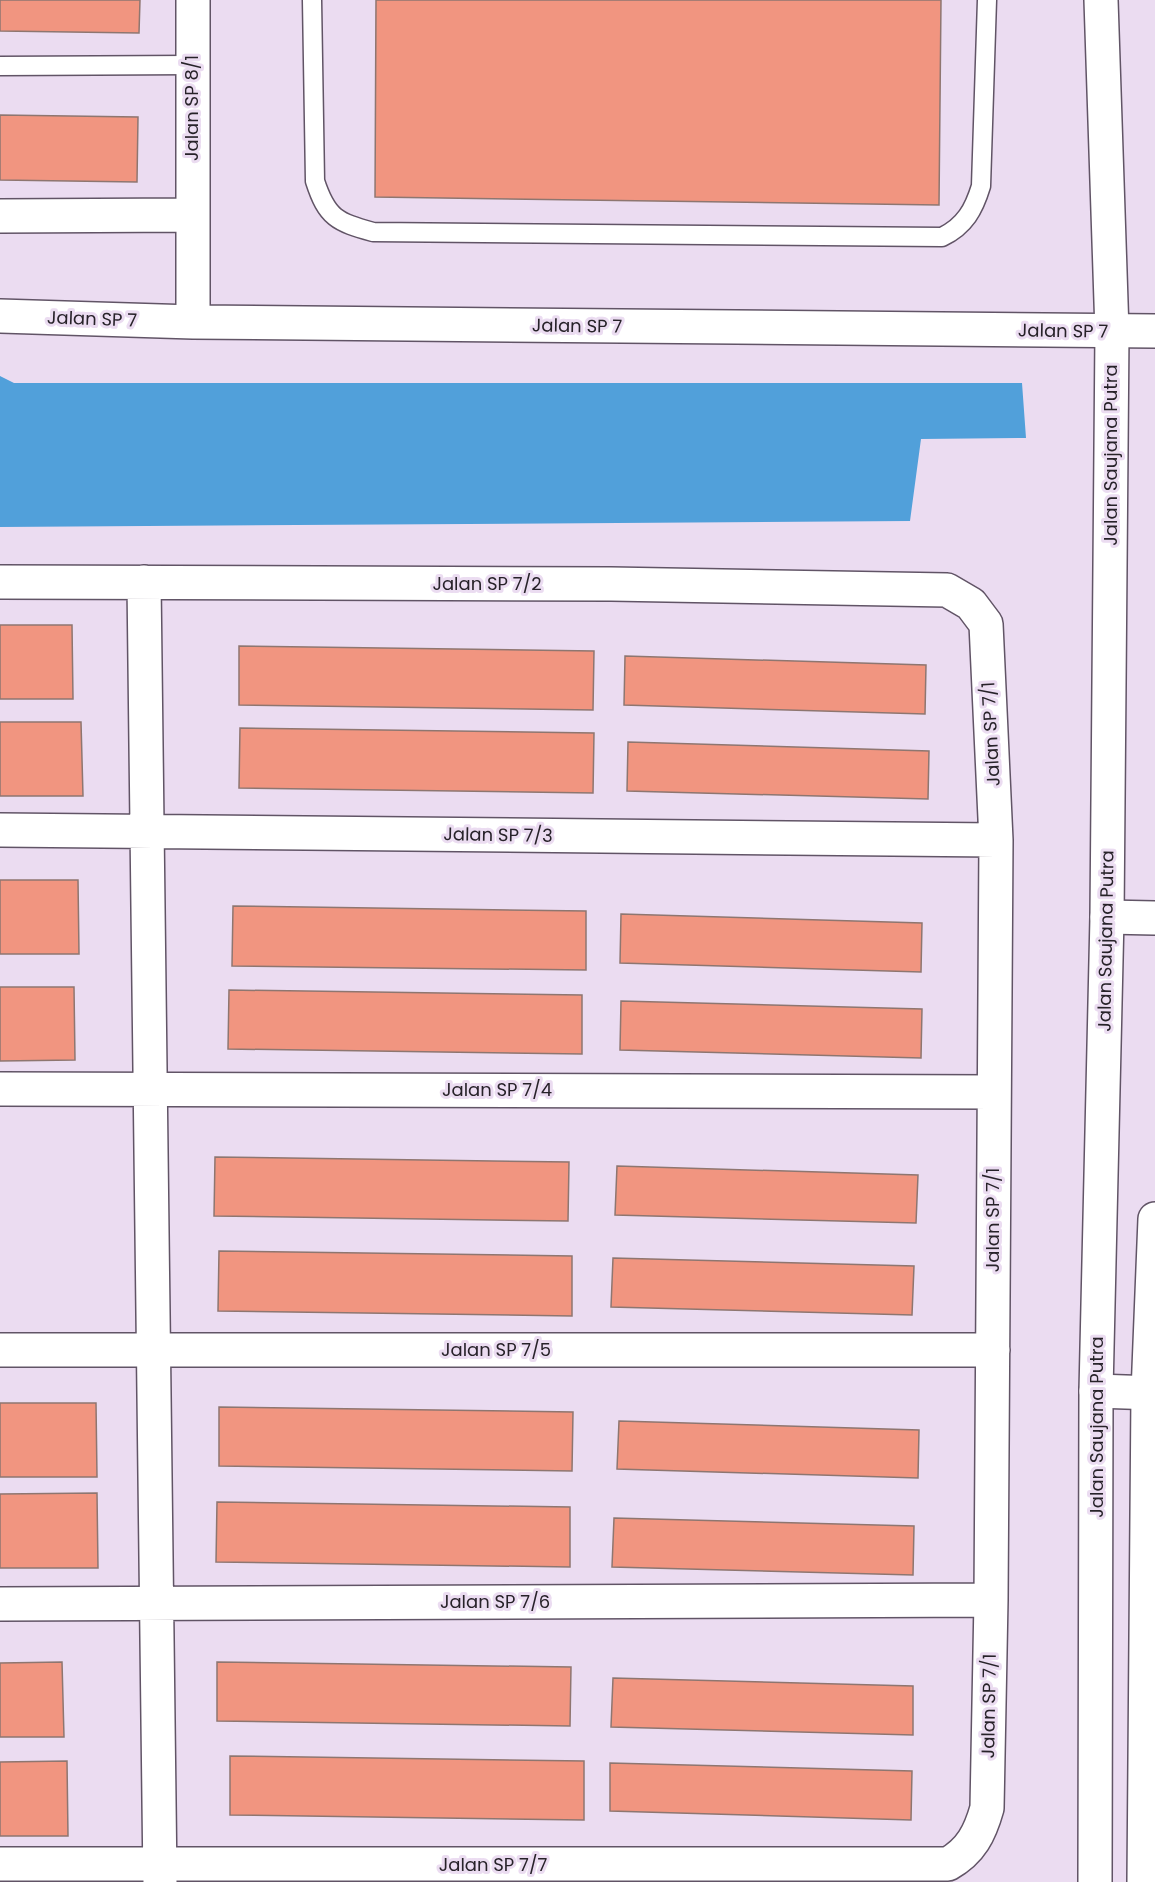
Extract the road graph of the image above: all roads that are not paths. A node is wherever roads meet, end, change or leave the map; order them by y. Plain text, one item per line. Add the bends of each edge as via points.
1 (193, 0) edge
2 (312, 0) edge
3 (987, 0) edge
4 (1101, 0) edge
5 (192, 64) junction
6 (0, 66) edge
7 (191, 215) junction
8 (0, 216) edge
9 (0, 316) edge
10 (193, 322) junction
11 (1155, 331) edge
12 (1112, 332) junction
13 (0, 582) edge
14 (144, 582) junction
15 (971, 604) joint
16 (0, 830) edge
17 (147, 831) junction
18 (996, 840) junction
19 (1107, 917) junction
20 (1155, 918) edge
21 (0, 1089) edge
22 (150, 1089) junction
23 (994, 1092) junction
24 (1155, 1219) edge
25 (0, 1350) edge
26 (153, 1350) junction
27 (993, 1350) junction
28 (1096, 1392) junction
29 (1152, 1393) edge
30 (991, 1600) junction
31 (157, 1603) junction
32 (0, 1604) edge
33 (1096, 1838) junction
34 (1145, 1838) junction
35 (975, 1839) joint
36 (0, 1864) edge
37 (160, 1873) edge
38 (1155, 1878) edge
39 (1084, 1882) edge
40 (1095, 1882) edge
41 (1144, 1882) edge

1 - 5 street, Jalan SP 8/1
2 - 3 lane via 315,181 322,205 343,224 374,232 942,237 957,230 975,207 981,186
4 - 12 street, Jalan Saujana Putra
5 - 6 lane
5 - 7 street, Jalan SP 8/1
7 - 8 street
7 - 10 street, Jalan SP 8/1
9 - 10 street, Jalan SP 7
10 - 12 street, Jalan SP 7
11 - 12 street, Jalan SP 7
12 - 19 street, Jalan Saujana Putra
13 - 14 street, Jalan SP 7/2
14 - 15 street, Jalan SP 7/2 via 947,590
14 - 17 street
15 - 18 street, Jalan SP 7/1 via 986,624
16 - 17 street, Jalan SP 7/3
17 - 18 street, Jalan SP 7/3
17 - 22 street
18 - 23 street, Jalan SP 7/1
19 - 20 street
19 - 28 street, Jalan Saujana Putra
21 - 22 street, Jalan SP 7/4
22 - 23 street, Jalan SP 7/4
22 - 26 street
23 - 27 street, Jalan SP 7/1
24 - 29 street
25 - 26 street, Jalan SP 7/5
26 - 27 street, Jalan SP 7/5
26 - 31 street
27 - 30 street, Jalan SP 7/1
28 - 29 street
28 - 33 street, Jalan Saujana Putra
29 - 34 street
30 - 31 street, Jalan SP 7/6
30 - 35 street, Jalan SP 7/1 via 987,1808
31 - 32 street, Jalan SP 7/6
31 - 37 street
33 - 39 street
33 - 40 street, Jalan Saujana Putra
34 - 38 street
34 - 41 street
35 - 37 street, Jalan SP 7/7 via 964,1855 948,1864
36 - 37 street, Jalan SP 7/7

